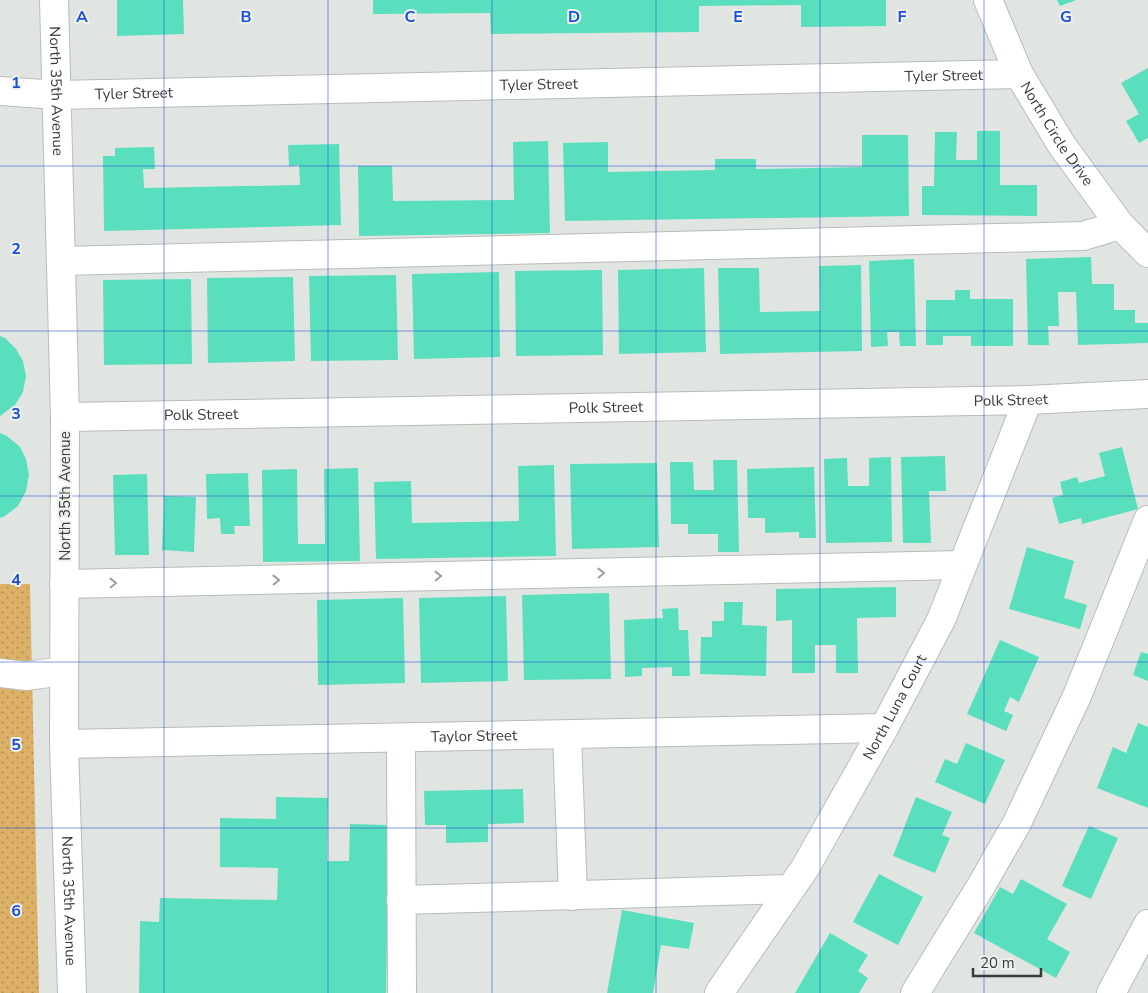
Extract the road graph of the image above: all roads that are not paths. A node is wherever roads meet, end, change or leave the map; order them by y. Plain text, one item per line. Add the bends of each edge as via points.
1 (54, 0) edge
2 (988, 0) edge
3 (1019, 74) junction
4 (0, 91) edge
5 (57, 95) junction
6 (1120, 225) junction
7 (1148, 253) edge
8 (61, 260) junction
9 (1148, 394) edge
10 (1028, 400) junction
11 (65, 417) junction
12 (1148, 520) edge
13 (962, 565) junction
14 (64, 584) junction
15 (64, 671) junction
16 (0, 673) edge
17 (884, 728) junction
18 (567, 735) junction
19 (401, 738) junction
20 (64, 744) junction
21 (790, 889) junction
22 (574, 896) junction
23 (401, 900) junction
24 (1148, 924) edge
25 (72, 993) edge
26 (402, 993) edge
27 (719, 993) edge
28 (915, 993) edge
29 (1111, 993) edge

1 - 5 street, North 35th Avenue
2 - 3 street, North Circle Drive
3 - 5 street, Tyler Street
3 - 6 street, North Circle Drive via 1061,144
4 - 5 street, Tyler Street
5 - 8 street, North 35th Avenue
6 - 7 street, North Circle Drive
6 - 8 street via 1083,236
8 - 11 street, North 35th Avenue
9 - 10 street, Polk Street
10 - 11 street, Polk Street
10 - 13 street, North Luna Court
11 - 14 street, North 35th Avenue
12 - 28 street via 1078,696 1017,823
14 -> 13 street
13 - 17 street, North Luna Court via 941,620
14 - 15 street, North 35th Avenue
15 - 16 street via 26,676
15 - 20 street, North 35th Avenue
17 - 18 street, Taylor Street
17 - 21 street, North Luna Court
18 - 19 street, Taylor Street
18 - 22 street
19 - 20 street, Taylor Street
19 - 23 street
20 - 25 street, North 35th Avenue
21 - 22 street
21 - 27 street, North Luna Court
22 - 23 street
23 - 26 street
24 - 29 street

